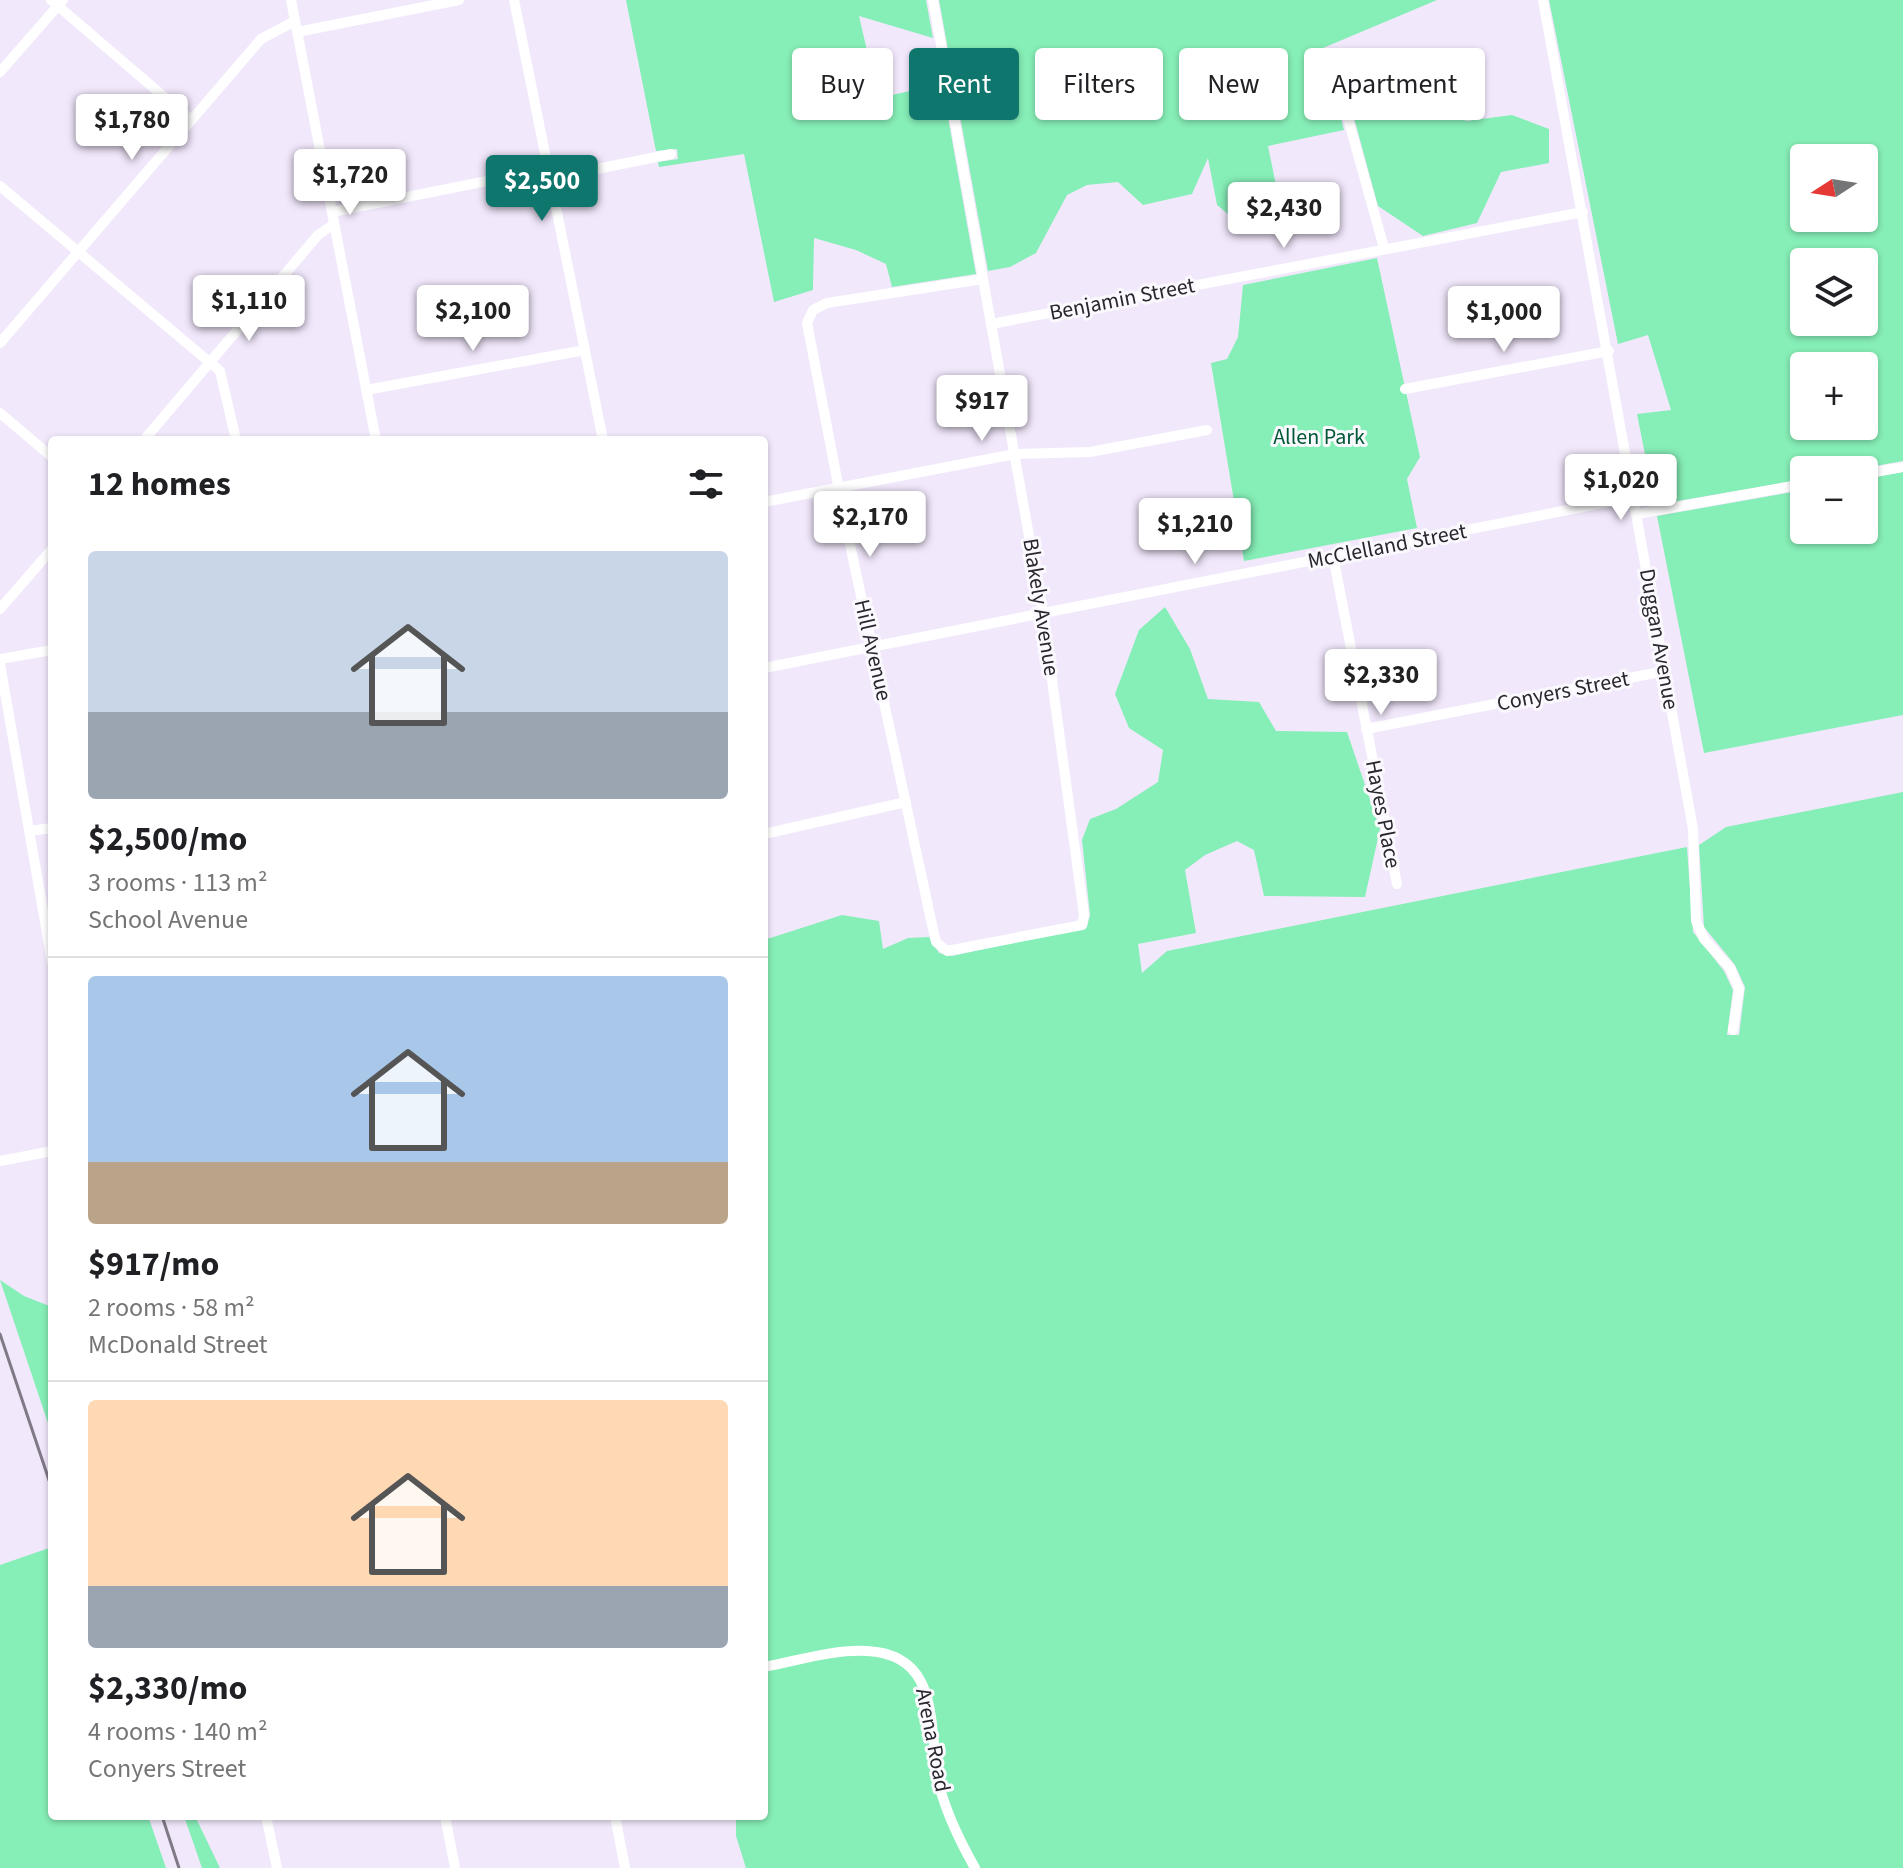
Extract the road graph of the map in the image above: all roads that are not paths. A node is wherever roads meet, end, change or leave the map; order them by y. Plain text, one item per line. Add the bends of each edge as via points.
1 (291, 0) edge
2 (459, 0) edge
3 (514, 0) edge
4 (933, 0) edge
5 (1543, 0) edge
6 (57, 2) edge
7 (296, 26) junction
8 (0, 72) edge
9 (190, 119) junction
10 (1348, 120) edge
11 (671, 154) dead end
12 (547, 169) junction
13 (0, 186) edge
14 (332, 212) junction
15 (1583, 212) junction
16 (334, 224) junction
17 (1384, 248) junction
18 (77, 253) junction
19 (983, 279) junction
20 (991, 324) junction
21 (0, 343) edge
22 (585, 350) junction
23 (1609, 351) junction
24 (208, 364) junction
25 (1405, 389) dead end
26 (366, 390) junction
27 (0, 413) edge
28 (1207, 430) dead end
29 (147, 436) edge
30 (235, 436) edge
31 (375, 436) edge
32 (602, 436) edge
33 (48, 454) edge
34 (1015, 454) junction
35 (1903, 467) edge
36 (1878, 471) edge
37 (1790, 487) edge
38 (838, 488) junction
39 (1634, 497) junction
40 (768, 501) edge
41 (1637, 514) junction
42 (48, 554) edge
43 (1333, 556) junction
44 (0, 609) edge
45 (1043, 614) junction
46 (872, 648) junction
47 (48, 651) edge
48 (0, 662) edge
49 (768, 667) edge
50 (1665, 671) junction
51 (1366, 729) junction
52 (906, 802) junction
53 (48, 829) edge
54 (29, 831) junction
55 (768, 833) edge
56 (1397, 884) dead end
57 (48, 939) edge
58 (1733, 1030) dead end
59 (48, 1152) edge
60 (0, 1161) edge
61 (768, 1666) edge
62 (267, 1820) edge
63 (446, 1820) edge
64 (616, 1820) edge
65 (277, 1868) edge
66 (455, 1868) edge
67 (625, 1868) edge
68 (975, 1868) edge

1 - 7 street
2 - 7 street
3 - 12 street
4 - 19 street, Blakely Avenue
5 - 15 street, Duggan Avenue
6 - 8 street
6 - 9 street
7 - 9 street via 261,39
7 - 14 street
9 - 18 street
10 - 17 street
11 - 12 street via 597,169
12 - 14 street
12 - 22 street
13 - 18 street
14 - 16 street
15 - 17 street, Benjamin Street
15 - 23 street, Duggan Avenue
16 - 24 street via 318,235
16 - 26 street
17 - 20 street, Benjamin Street
18 - 21 street
18 - 24 street
19 - 20 street, Blakely Avenue
19 - 38 street, Hill Avenue via 827,303 813,310 807,328
20 - 34 street, Blakely Avenue
22 - 26 street
22 - 32 street
23 - 25 street
23 - 39 street, Duggan Avenue
24 - 29 street
24 - 30 street via 223,377
26 - 31 street
27 - 33 street
28 - 34 street via 1090,452
34 - 38 street
34 - 45 street, Blakely Avenue
35 - 36 street
37 - 41 street
38 - 40 street
38 - 46 street, Hill Avenue
39 - 41 street, Duggan Avenue
39 - 43 street, McClelland Street
41 - 50 street, Duggan Avenue
42 - 44 street
43 - 45 street, McClelland Street
43 - 51 street, Hayes Place
45 - 46 street, McClelland Street
45 - 52 street, Blakely Avenue via 1079,856 1082,925 942,949
46 - 49 street, McClelland Street
46 - 52 street, Hill Avenue
47 - 48 street
48 - 54 street
50 - 51 street, Conyers Street
50 - 58 street, Duggan Avenue via 1693,829 1696,921 1736,980
51 - 56 street, Hayes Place
52 - 55 street
53 - 54 street
54 - 57 street
59 - 60 street
61 - 68 street, Arena Road via 862,1650 890,1654 913,1666 927,1695 942,1796
62 - 65 street
63 - 66 street
64 - 67 street

